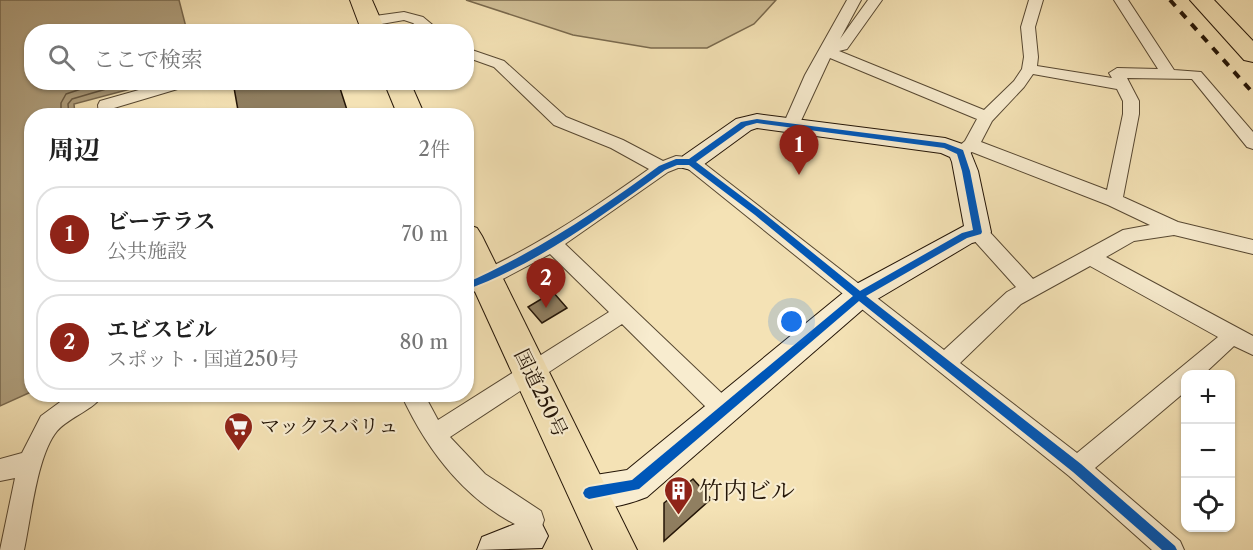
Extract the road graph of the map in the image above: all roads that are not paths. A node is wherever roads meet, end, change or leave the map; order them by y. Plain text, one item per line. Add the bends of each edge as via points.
1 (361, 0) edge
2 (854, 0) edge
3 (875, 0) edge
4 (1036, 0) edge
5 (1121, 0) edge
6 (1201, 0) edge
7 (371, 24) edge
8 (378, 24) edge
9 (423, 24) edge
10 (826, 51) junction
11 (474, 55) edge
12 (1253, 55) edge
13 (1029, 69) junction
14 (1169, 74) junction
15 (1123, 85) junction
16 (158, 90) edge
17 (401, 90) edge
18 (107, 108) edge
19 (409, 108) edge
20 (987, 117) junction
21 (792, 125) junction
22 (1253, 143) edge
23 (966, 148) junction
24 (691, 162) junction
25 (662, 168) junction
26 (1114, 200) junction
27 (1174, 228) junction
28 (978, 232) junction
29 (551, 243) junction
30 (1253, 247) edge
31 (1089, 256) junction
32 (476, 283) edge
33 (1029, 290) junction
34 (859, 297) junction
35 (623, 313) junction
36 (1231, 334) junction
37 (1253, 346) edge
38 (944, 364) junction
39 (1194, 370) edge
40 (531, 373) junction
41 (1181, 381) edge
42 (78, 402) edge
43 (416, 402) edge
44 (724, 410) junction
45 (434, 435) junction
46 (32, 462) junction
47 (1077, 468) junction
48 (0, 470) edge
49 (588, 493) junction
50 (531, 528) joint
51 (11, 550) edge
52 (495, 550) edge
53 (615, 550) edge
54 (1171, 550) edge

1 - 7 highway
2 - 10 street
3 - 10 street via 842,46
4 - 13 street via 1028,27
5 - 14 street
6 - 12 highway
8 - 9 street via 397,15 412,16
10 - 20 street
10 - 21 street
11 - 25 street via 499,64 560,121
13 - 15 street
13 - 20 street
14 - 15 street via 1117,73
14 - 22 street via 1196,75
15 - 26 street via 1131,101 1131,114
16 - 18 street via 106,105
17 - 19 highway
20 - 23 street
21 - 23 street
21 - 24 street via 757,121 744,124
23 - 26 street
23 - 28 street via 964,162
24 - 25 street via 676,162
24 - 34 street
25 - 29 street
26 - 27 street
27 - 30 street
27 - 31 street via 1130,235
28 - 33 street
28 - 34 street via 964,235
29 - 32 street
29 - 35 street
31 - 33 street
31 - 36 street
32 - 40 highway, 国道250号
33 - 38 street via 1014,298
34 - 38 street
34 - 44 street
35 - 40 street
35 - 44 street
36 - 37 street
36 - 39 street
38 - 47 street
40 - 45 street
40 - 49 highway, 国道250号
41 - 47 street
42 - 46 street via 44,430
43 - 45 street
44 - 49 street via 635,485
45 - 50 street via 470,479
46 - 48 street
46 - 51 street
47 - 54 street
49 - 53 highway, 国道250号
50 - 52 street

